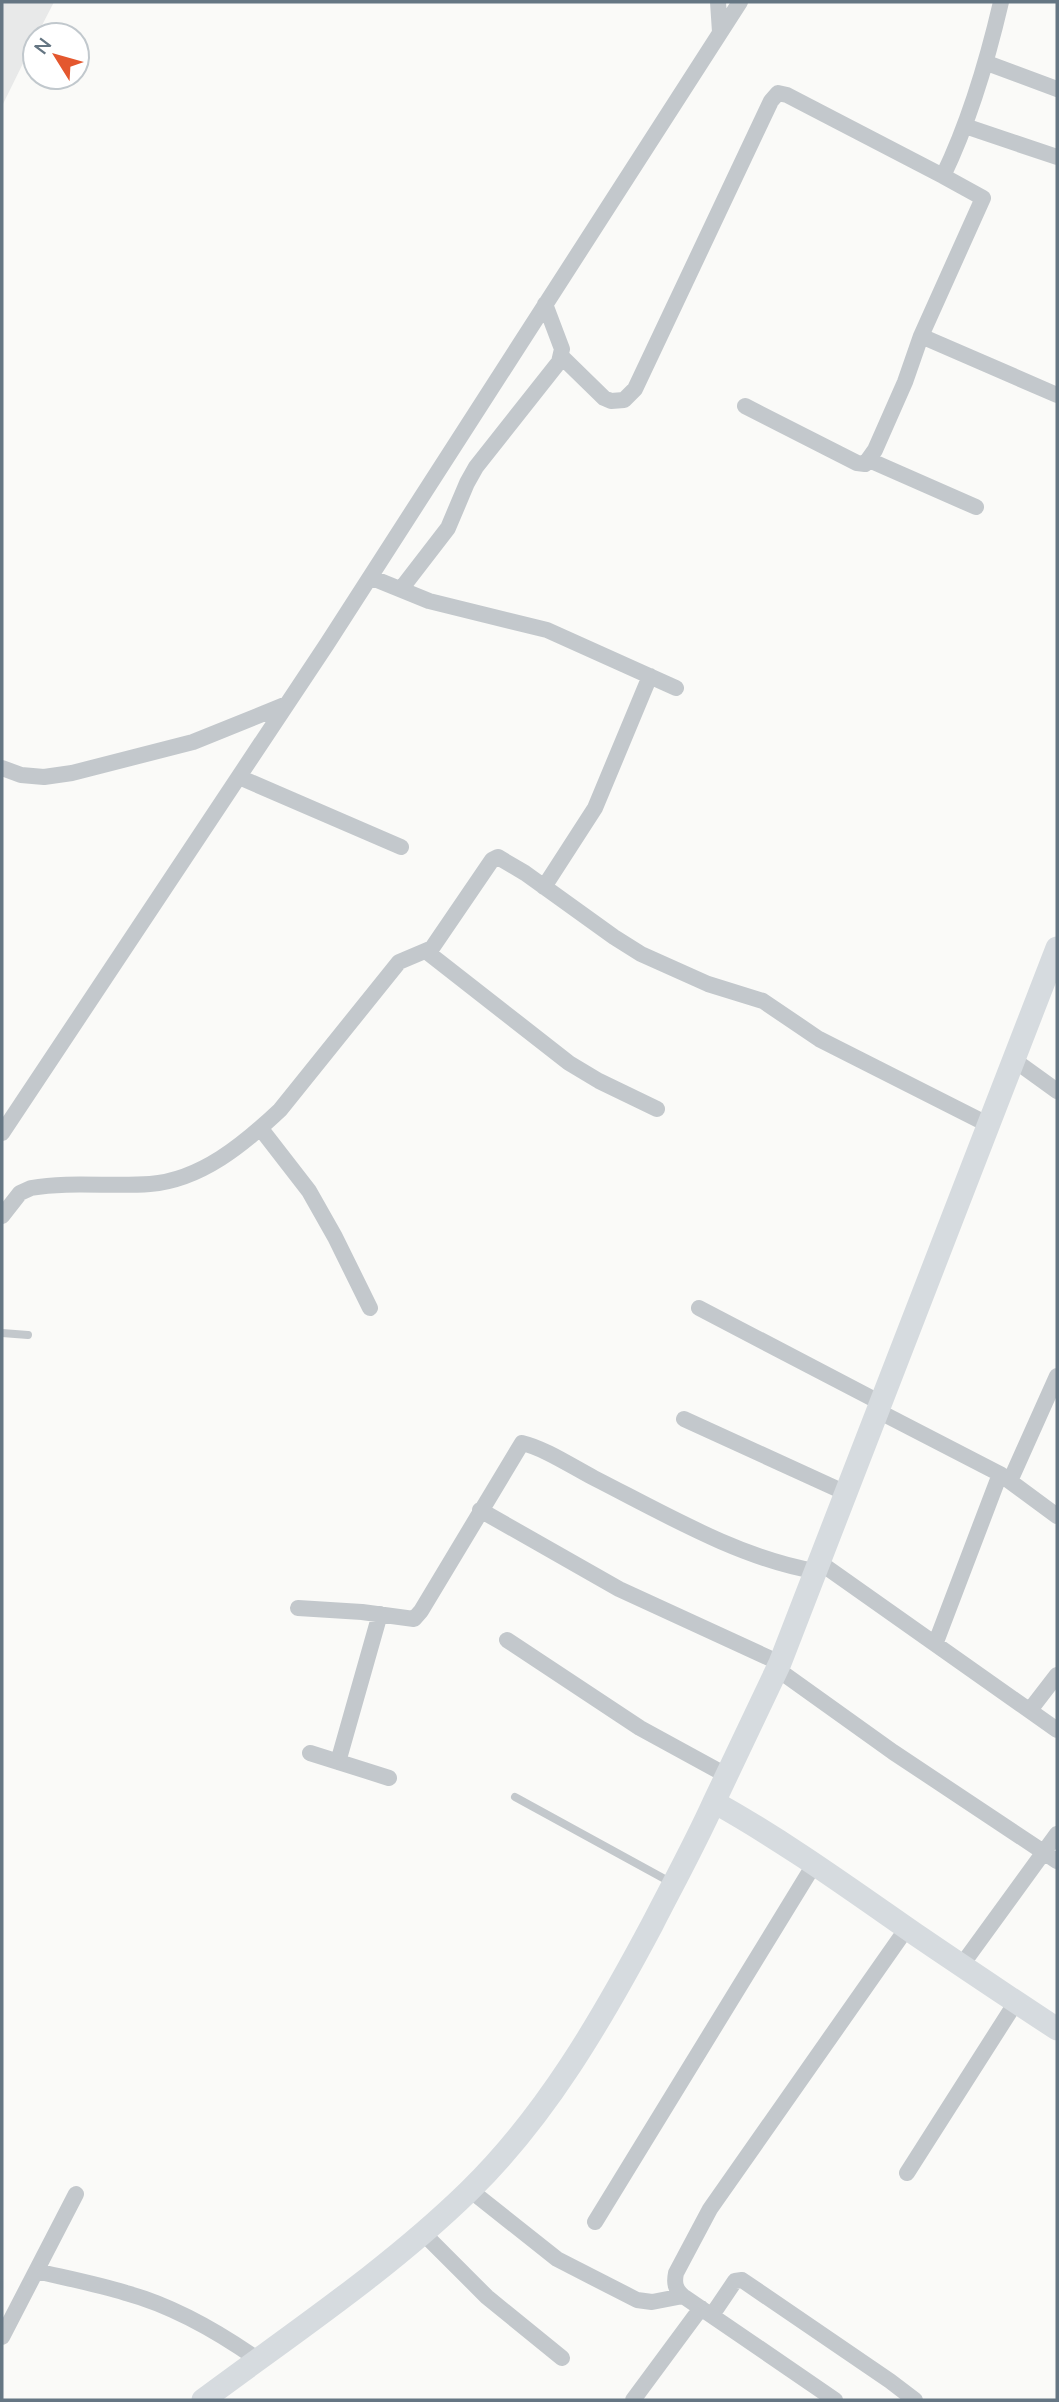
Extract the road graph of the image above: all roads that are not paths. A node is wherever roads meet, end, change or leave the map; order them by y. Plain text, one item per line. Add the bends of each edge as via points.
1 (719, 2) edge
2 (740, 2) edge
3 (1001, 2) edge
4 (720, 32) junction
5 (987, 63) junction
6 (1057, 89) edge
7 (965, 126) junction
8 (1057, 157) edge
9 (943, 176) junction
10 (545, 304) junction
11 (921, 336) junction
12 (561, 356) junction
13 (1057, 395) edge
14 (745, 406) dead end
15 (869, 460) junction
16 (976, 507) dead end
17 (370, 577) junction
18 (401, 589) junction
19 (650, 676) junction
20 (676, 688) dead end
21 (287, 704) junction
22 (2, 768) edge
23 (239, 777) junction
24 (401, 847) dead end
25 (544, 887) junction
26 (426, 951) junction
27 (1055, 958) edge
28 (1014, 1060) junction
29 (1057, 1091) edge
30 (657, 1109) dead end
31 (989, 1125) junction
32 (261, 1129) junction
33 (2, 1133) edge
34 (2, 1216) edge
35 (370, 1308) dead end
36 (699, 1308) dead end
37 (2, 1333) edge
38 (27, 1335) dead end
39 (1057, 1376) edge
40 (880, 1407) junction
41 (684, 1419) dead end
42 (1005, 1478) junction
43 (846, 1493) junction
44 (481, 1510) junction
45 (1057, 1516) edge
46 (817, 1566) junction
47 (298, 1608) dead end
48 (380, 1614) junction
49 (507, 1640) dead end
50 (936, 1642) junction
51 (778, 1666) junction
52 (1057, 1675) edge
53 (1030, 1710) junction
54 (1057, 1730) edge
55 (310, 1753) dead end
56 (338, 1762) junction
57 (726, 1775) junction
58 (389, 1778) dead end
59 (515, 1797) dead end
60 (714, 1802) junction
61 (1057, 1834) edge
62 (1050, 1857) edge
63 (816, 1863) junction
64 (674, 1884) junction
65 (907, 1928) junction
66 (961, 1966) junction
67 (1016, 2002) junction
68 (1057, 2029) edge
69 (907, 2173) dead end
70 (470, 2190) junction
71 (76, 2194) dead end
72 (595, 2222) dead end
73 (423, 2233) junction
74 (36, 2272) junction
75 (683, 2296) junction
76 (706, 2312) junction
77 (2, 2337) edge
78 (562, 2358) dead end
79 (257, 2360) junction
80 (203, 2400) edge
81 (633, 2400) edge
82 (835, 2400) edge
83 (915, 2400) edge

1 - 4 street
2 - 4 street
3 - 5 street
4 - 10 street
5 - 6 street
5 - 7 street
7 - 8 street
7 - 9 street
9 - 11 street via 983,198
9 - 12 street via 778,93 635,389 624,400 604,398
10 - 12 street via 560,340
10 - 17 street
11 - 13 street
11 - 15 street
12 - 18 street via 476,467 448,528
14 - 15 street via 857,463
15 - 16 street
17 - 18 street
17 - 21 street
18 - 19 street via 429,601 547,630
19 - 20 street
19 - 25 street via 595,807
21 - 22 street via 193,742 72,773 44,777
21 - 23 street
23 - 24 street
23 - 33 street
25 - 26 street via 502,858 495,858
25 - 31 street via 641,954 708,984 762,1001 819,1039
26 - 30 street via 569,1063
26 - 32 street via 400,962
27 - 28 street
28 - 29 street
28 - 31 street
31 - 40 street
32 - 34 street via 207,1167 184,1176 150,1184 31,1188 20,1193
32 - 35 street via 309,1191
36 - 40 street
37 - 38 lane
39 - 42 street
40 - 42 street
40 - 43 street
41 - 43 street
42 - 45 street
42 - 50 street
43 - 46 street
44 - 46 street via 523,1443 765,1559 790,1567
44 - 48 street via 418,1617
44 - 51 street via 619,1590
46 - 50 street
46 - 51 street
47 - 48 street
48 - 56 street
49 - 57 street via 640,1728
50 - 53 street
51 - 57 street
51 - 62 street via 893,1752
52 - 53 street
53 - 54 street
55 - 56 street
56 - 58 street
57 - 60 street
59 - 64 lane
60 - 63 street
60 - 64 street
61 - 62 street
62 - 66 street
63 - 65 street
63 - 72 street
64 - 70 street via 573,2062 513,2143
65 - 66 street
65 - 75 street via 710,2209 676,2273 675,2286
66 - 67 street
67 - 68 street
67 - 69 street
70 - 73 street
70 - 75 street via 557,2259 637,2300
71 - 74 street
73 - 78 street via 487,2297
73 - 79 street
74 - 77 street
74 - 79 street via 166,2307 214,2330
75 - 76 street
76 - 81 street
76 - 82 street
76 - 83 street via 735,2281 742,2280
79 - 80 street

